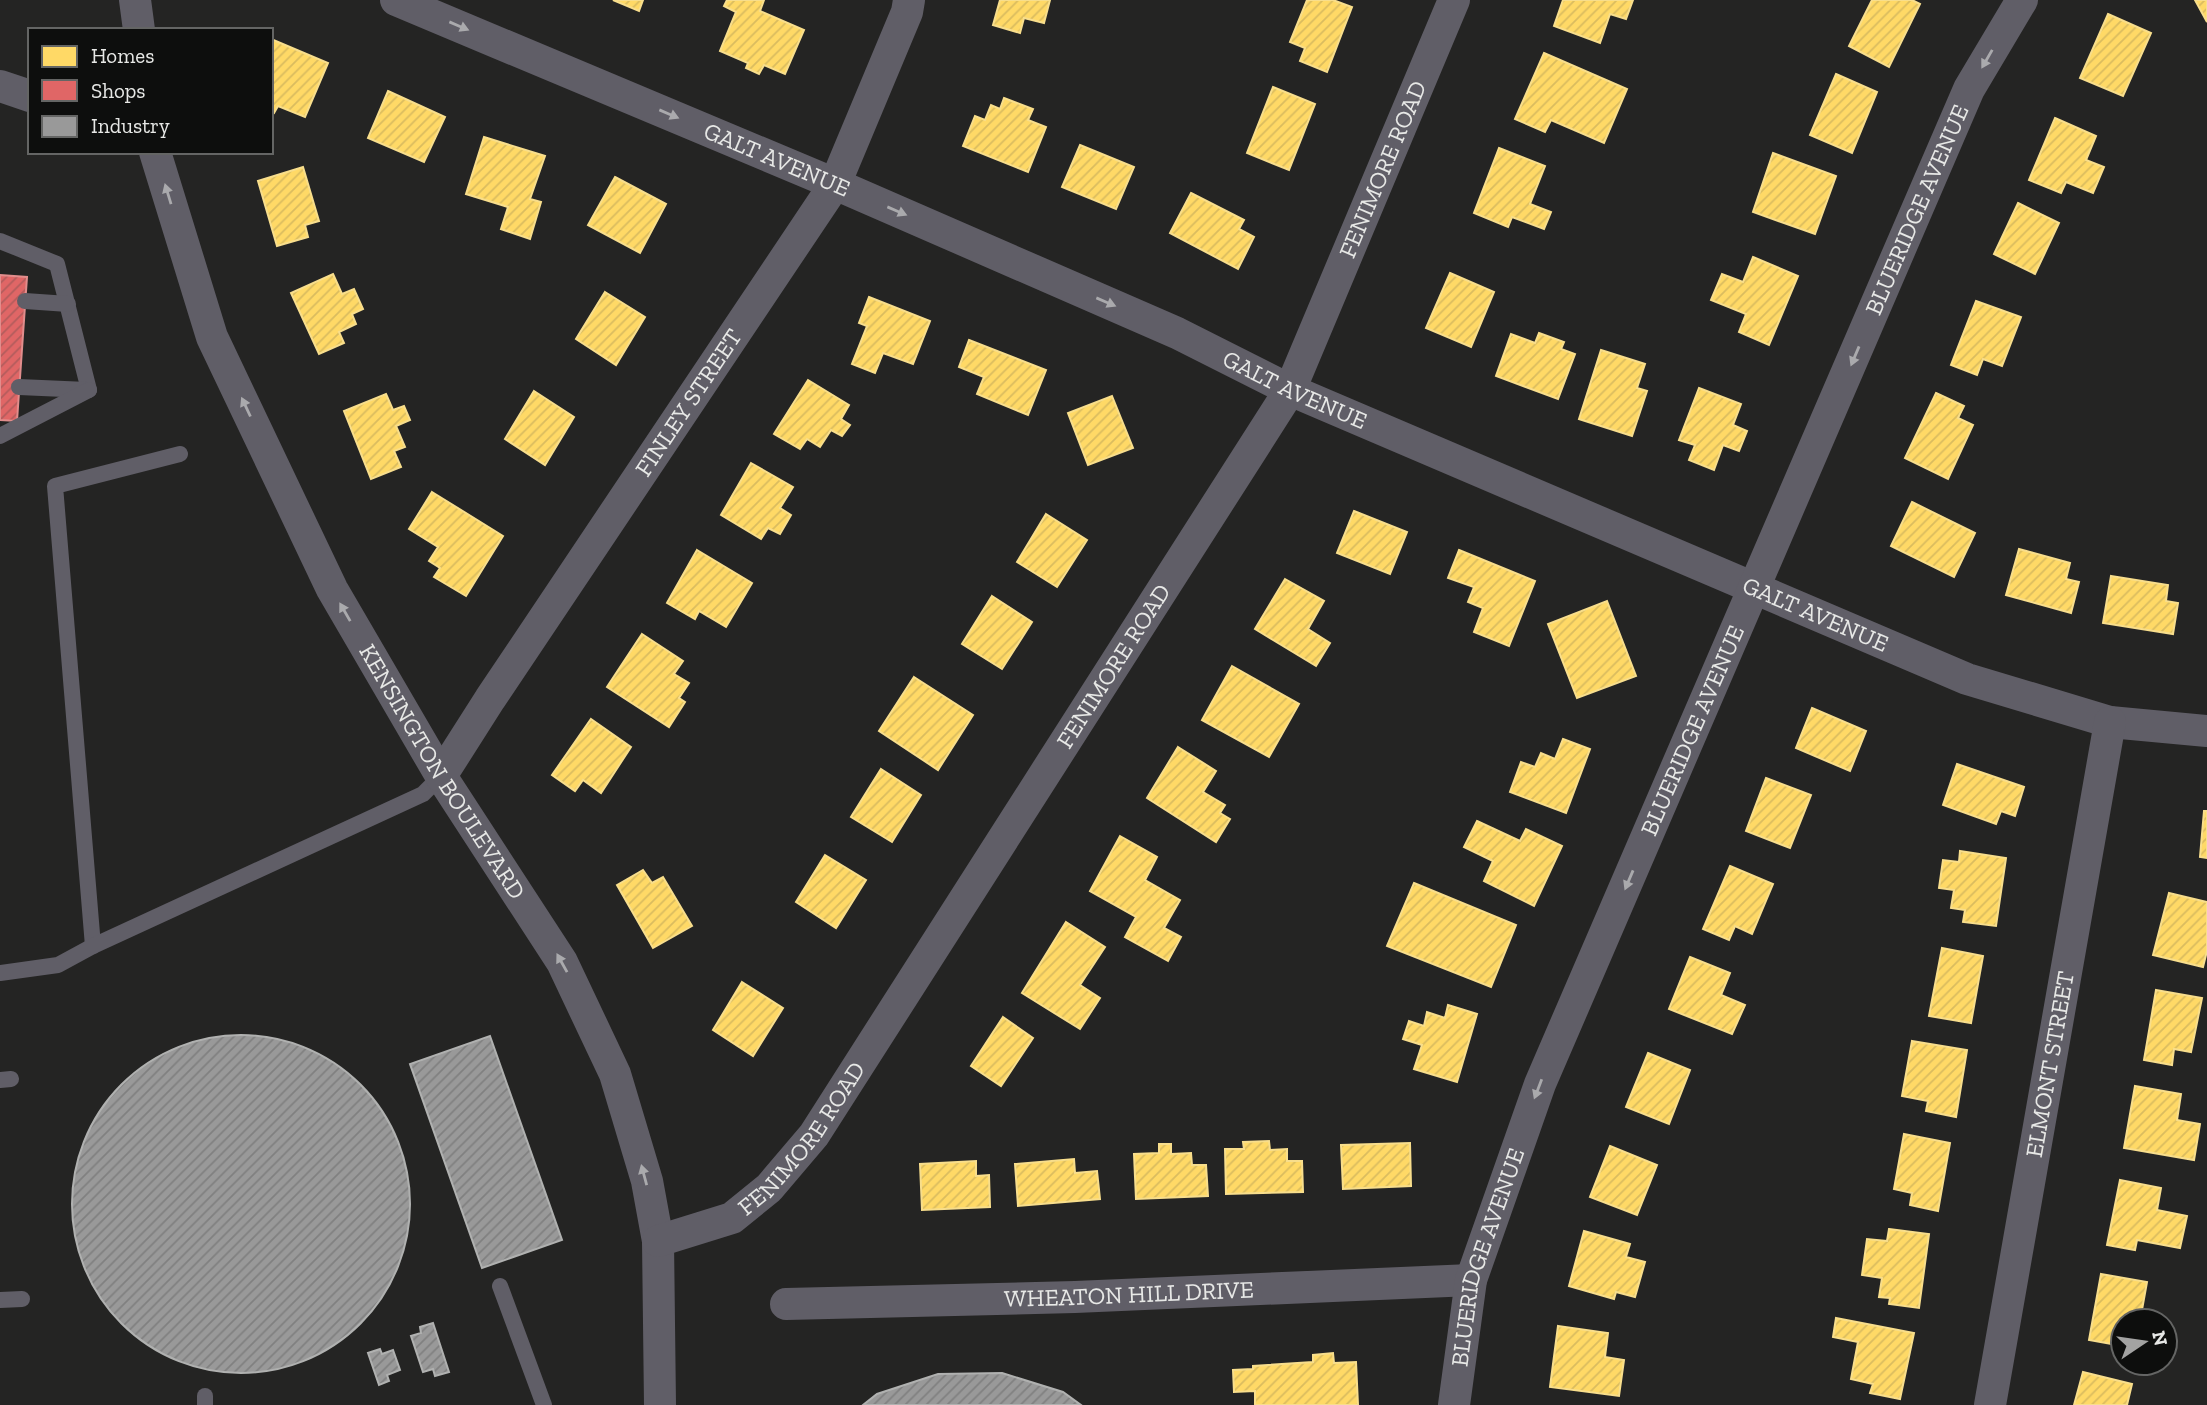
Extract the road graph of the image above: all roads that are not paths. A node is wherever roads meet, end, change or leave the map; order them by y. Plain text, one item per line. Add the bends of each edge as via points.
1 (135, 0) edge
2 (396, 0) edge
3 (1454, 0) edge
4 (2022, 0) edge
5 (907, 4) edge
6 (139, 28) edge
7 (0, 86) edge
8 (28, 95) edge
9 (156, 154) edge
10 (835, 184) junction
11 (0, 241) edge
12 (25, 301) dead end
13 (68, 304) junction
14 (19, 387) dead end
15 (89, 390) junction
16 (1290, 390) junction
17 (0, 436) edge
18 (180, 454) dead end
19 (1755, 589) junction
20 (2110, 722) junction
21 (2207, 731) edge
22 (442, 776) junction
23 (93, 946) junction
24 (0, 973) edge
25 (658, 1241) junction
26 (1471, 1280) junction
27 (500, 1286) dead end
28 (22, 1299) dead end
29 (0, 1300) edge
30 (786, 1304) dead end
31 (544, 1405) edge
32 (660, 1405) edge
33 (1454, 1405) edge
34 (1990, 1405) edge

1 - 6 street
2 -> 10 street, GALT AVENUE
3 - 16 street, FENIMORE ROAD
4 -> 19 street, BLUERIDGE AVENUE via 1969,89
5 - 10 street, FINLEY STREET
7 - 8 street
22 -> 9 street, KENSINGTON BOULEVARD via 332,589 212,337
10 -> 16 street, GALT AVENUE via 1177,333
10 - 22 street, FINLEY STREET
11 - 13 lane via 57,264
12 - 13 lane
13 - 15 lane
14 - 15 lane
15 - 17 lane
16 - 19 street, GALT AVENUE
16 - 25 street, FENIMORE ROAD via 814,1135 769,1188 732,1218
18 - 23 lane via 55,486
19 - 20 street, GALT AVENUE via 1967,679
19 -> 26 street, BLUERIDGE AVENUE via 1540,1084
20 - 21 street, GALT AVENUE
20 - 34 street, ELMONT STREET
22 - 23 lane via 423,794
25 -> 22 street, KENSINGTON BOULEVARD via 647,1181 615,1074 562,962
23 - 24 lane via 58,965
25 - 32 street, KENSINGTON BOULEVARD
26 - 30 street, WHEATON HILL DRIVE
26 - 33 street, BLUERIDGE AVENUE
27 - 31 lane
28 - 29 lane

